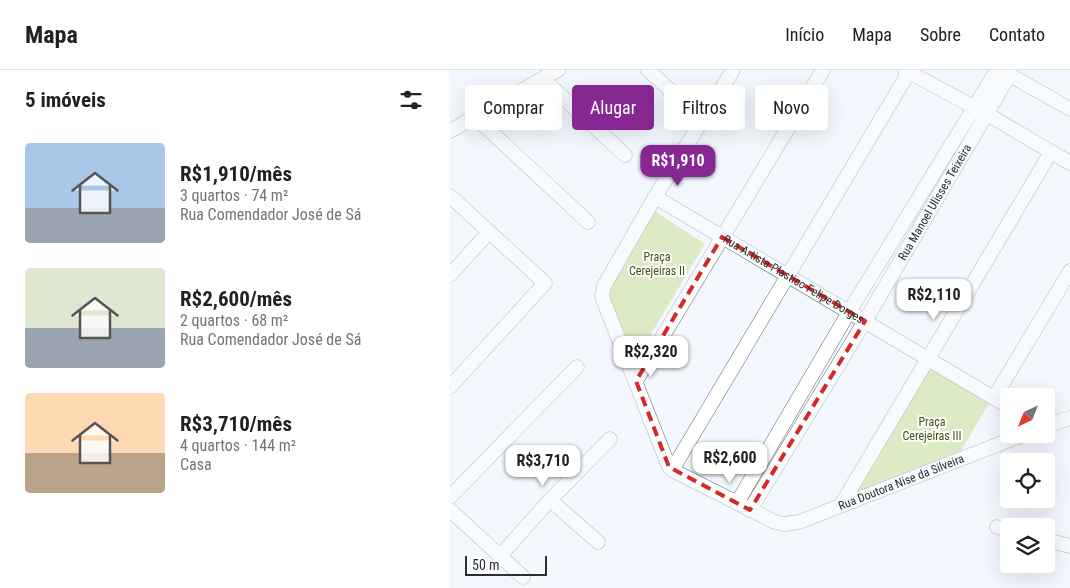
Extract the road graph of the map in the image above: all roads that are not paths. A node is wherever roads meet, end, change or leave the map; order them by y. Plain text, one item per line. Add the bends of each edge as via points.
1 (558, 70) edge
2 (648, 70) edge
3 (733, 70) edge
4 (823, 70) edge
5 (907, 71) edge
6 (1003, 72) edge
7 (543, 79) junction
8 (532, 85) edge
9 (664, 85) edge
10 (973, 107) junction
11 (1070, 109) edge
12 (987, 114) junction
13 (465, 123) edge
14 (489, 130) edge
15 (450, 131) edge
16 (1051, 152) junction
17 (625, 156) dead end
18 (1070, 163) edge
19 (450, 196) edge
20 (655, 197) junction
21 (588, 222) dead end
22 (489, 232) junction
23 (722, 237) junction
24 (1070, 271) edge
25 (450, 275) edge
26 (788, 276) junction
27 (849, 312) junction
28 (865, 321) junction
29 (928, 359) junction
30 (577, 367) dead end
31 (636, 381) junction
32 (450, 387) edge
33 (994, 398) junction
34 (1000, 402) edge
35 (1070, 418) edge
36 (1055, 423) edge
37 (610, 439) dead end
38 (1003, 443) edge
39 (672, 470) junction
40 (450, 497) edge
41 (550, 500) junction
42 (737, 504) junction
43 (841, 505) junction
44 (450, 510) edge
45 (750, 510) junction
46 (598, 542) dead end
47 (1055, 542) edge
48 (1070, 546) edge
49 (500, 556) junction
50 (523, 577) dead end

1 - 7 street
2 - 9 street
3 - 20 street
4 - 23 street
5 - 10 street
5 - 26 street
6 - 10 street, Rua Manoel Ulisses Teixeira
6 - 11 street
6 - 12 street, Rua Manoel Ulisses Teixeira
7 - 8 street
7 - 17 street
10 - 12 street
10 - 27 street, Rua Manoel Ulisses Teixeira
12 - 16 street
12 - 28 street, Rua Manoel Ulisses Teixeira
13 - 15 street
14 - 21 street
16 - 18 street
16 - 29 street
19 - 22 street
20 - 23 street, Rua Artista Plastico Felipe Dorges
20 - 31 street via 604,286 602,296
22 - 25 street
22 - 32 street via 544,282
23 - 26 street, Rua Artista Plastico Felipe Dorges
23 - 31 street
24 - 33 street
26 - 27 street, Rua Artista Plastico Felipe Dorges
26 - 39 street
27 - 28 street, Rua Artista Plastico Felipe Dorges
27 - 42 street, Rua Manoel Ulisses Teixeira
28 - 29 street, Rua Artista Plastico Felipe Dorges
28 - 45 street, Rua Manoel Ulisses Teixeira
29 - 33 street, Rua Artista Plastico Felipe Dorges
29 - 43 street
30 - 40 street
31 - 39 street
33 - 34 street, Rua Artista Plastico Felipe Dorges
35 - 36 street
37 - 41 street
38 - 43 street, Rua Doutora Nise da Silveira
39 - 42 street
41 - 46 street
41 - 49 street
42 - 45 street
43 - 45 street, Rua Doutora Nise da Silveira via 799,522 784,524
44 - 49 street
47 - 48 street
49 - 50 street

